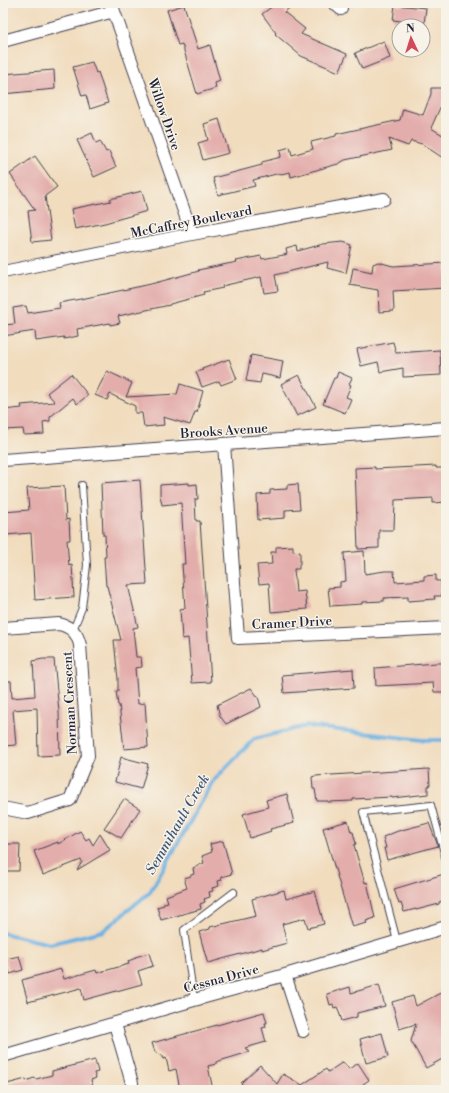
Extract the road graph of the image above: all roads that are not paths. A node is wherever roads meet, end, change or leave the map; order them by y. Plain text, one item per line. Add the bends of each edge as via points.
1 (113, 7) edge
2 (3, 41) edge
3 (384, 199) dead end
4 (192, 234) junction
5 (3, 272) edge
6 (446, 428) edge
7 (224, 444) junction
8 (3, 460) edge
9 (82, 485) dead end
10 (3, 628) edge
11 (446, 628) edge
12 (73, 630) junction
13 (3, 808) edge
14 (446, 860) edge
15 (234, 892) dead end
16 (446, 927) edge
17 (397, 941) junction
18 (285, 975) junction
19 (194, 1000) junction
20 (115, 1024) junction
21 (303, 1031) dead end
22 (3, 1056) edge
23 (132, 1083) dead end

1 - 2 street
1 - 4 street, Willow Drive
3 - 4 street, McCaffrey Boulevard
4 - 5 street, McCaffrey Boulevard
6 - 7 street, Brooks Avenue
7 - 8 street, Brooks Avenue
7 - 11 street, Cramer Drive via 238,638
9 - 12 lane via 87,565 82,608
10 - 12 street via 59,624
12 - 13 street, Norman Crescent via 80,644 88,756 70,800 28,813
14 - 17 lane via 431,805 363,812
15 - 19 lane via 184,930
16 - 17 street, Cessna Drive
17 - 18 street, Cessna Drive
18 - 19 street, Cessna Drive
18 - 21 street
19 - 20 street, Cessna Drive
20 - 22 street, Cessna Drive
20 - 23 street

